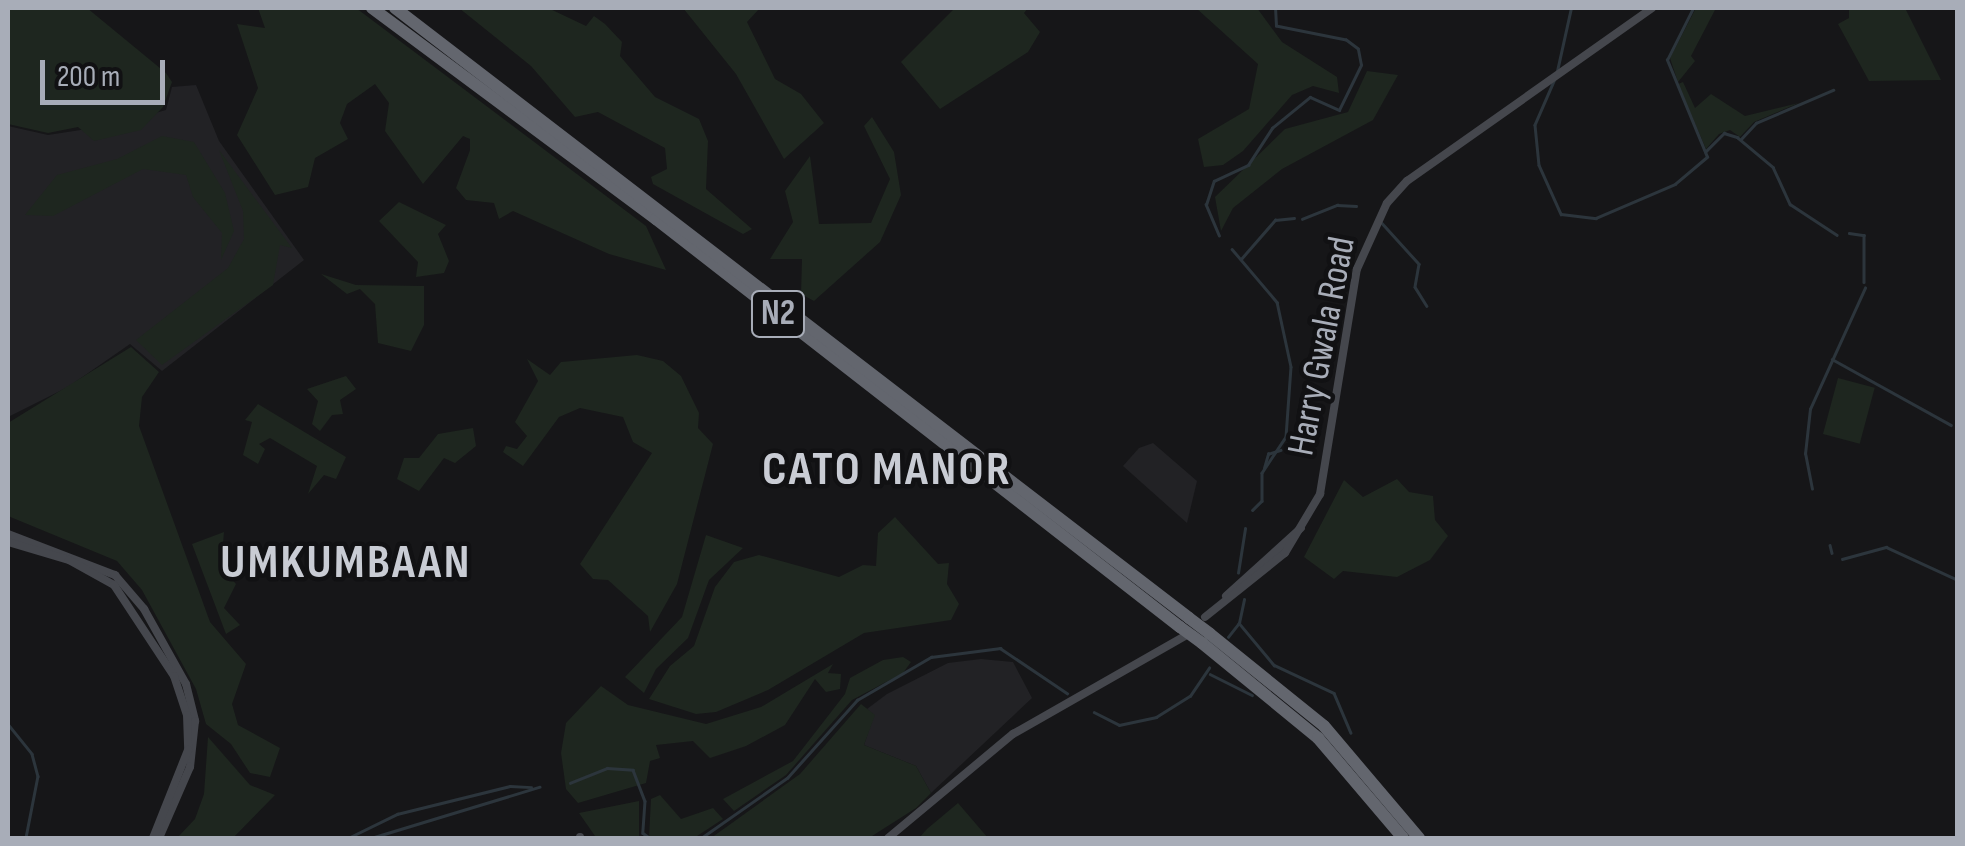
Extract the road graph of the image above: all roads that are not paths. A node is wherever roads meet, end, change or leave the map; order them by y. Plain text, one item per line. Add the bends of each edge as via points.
1 (372, 8) edge
2 (395, 8) edge
3 (1652, 8) edge
4 (1302, 528) junction
5 (8, 534) edge
6 (1298, 538) junction
7 (8, 542) edge
8 (1291, 558) dead end
9 (1205, 617) junction
10 (1184, 622) junction
11 (1206, 639) junction
12 (156, 838) edge
13 (888, 838) edge
14 (1404, 838) edge
15 (1420, 838) edge

1 - 10 highway, N2
2 - 10 highway, N2
3 - 4 main road, Harry Gwala Road via 1406,181 1368,233 1328,461
4 - 6 main road, Harry Gwala Road
4 - 9 main road, Harry Gwala Road
5 - 12 main road via 115,575 144,609 186,684 195,721 192,754
6 - 8 main road
6 - 9 main road, Harry Gwala Road
7 - 12 main road via 69,560 114,585 174,676 187,715 188,750
9 - 13 main road, Harry Gwala Road via 1169,650 1013,734
10 - 11 highway, N2, bridge
11 - 14 highway, N2 via 1318,738
11 - 15 highway, N2 via 1324,726

